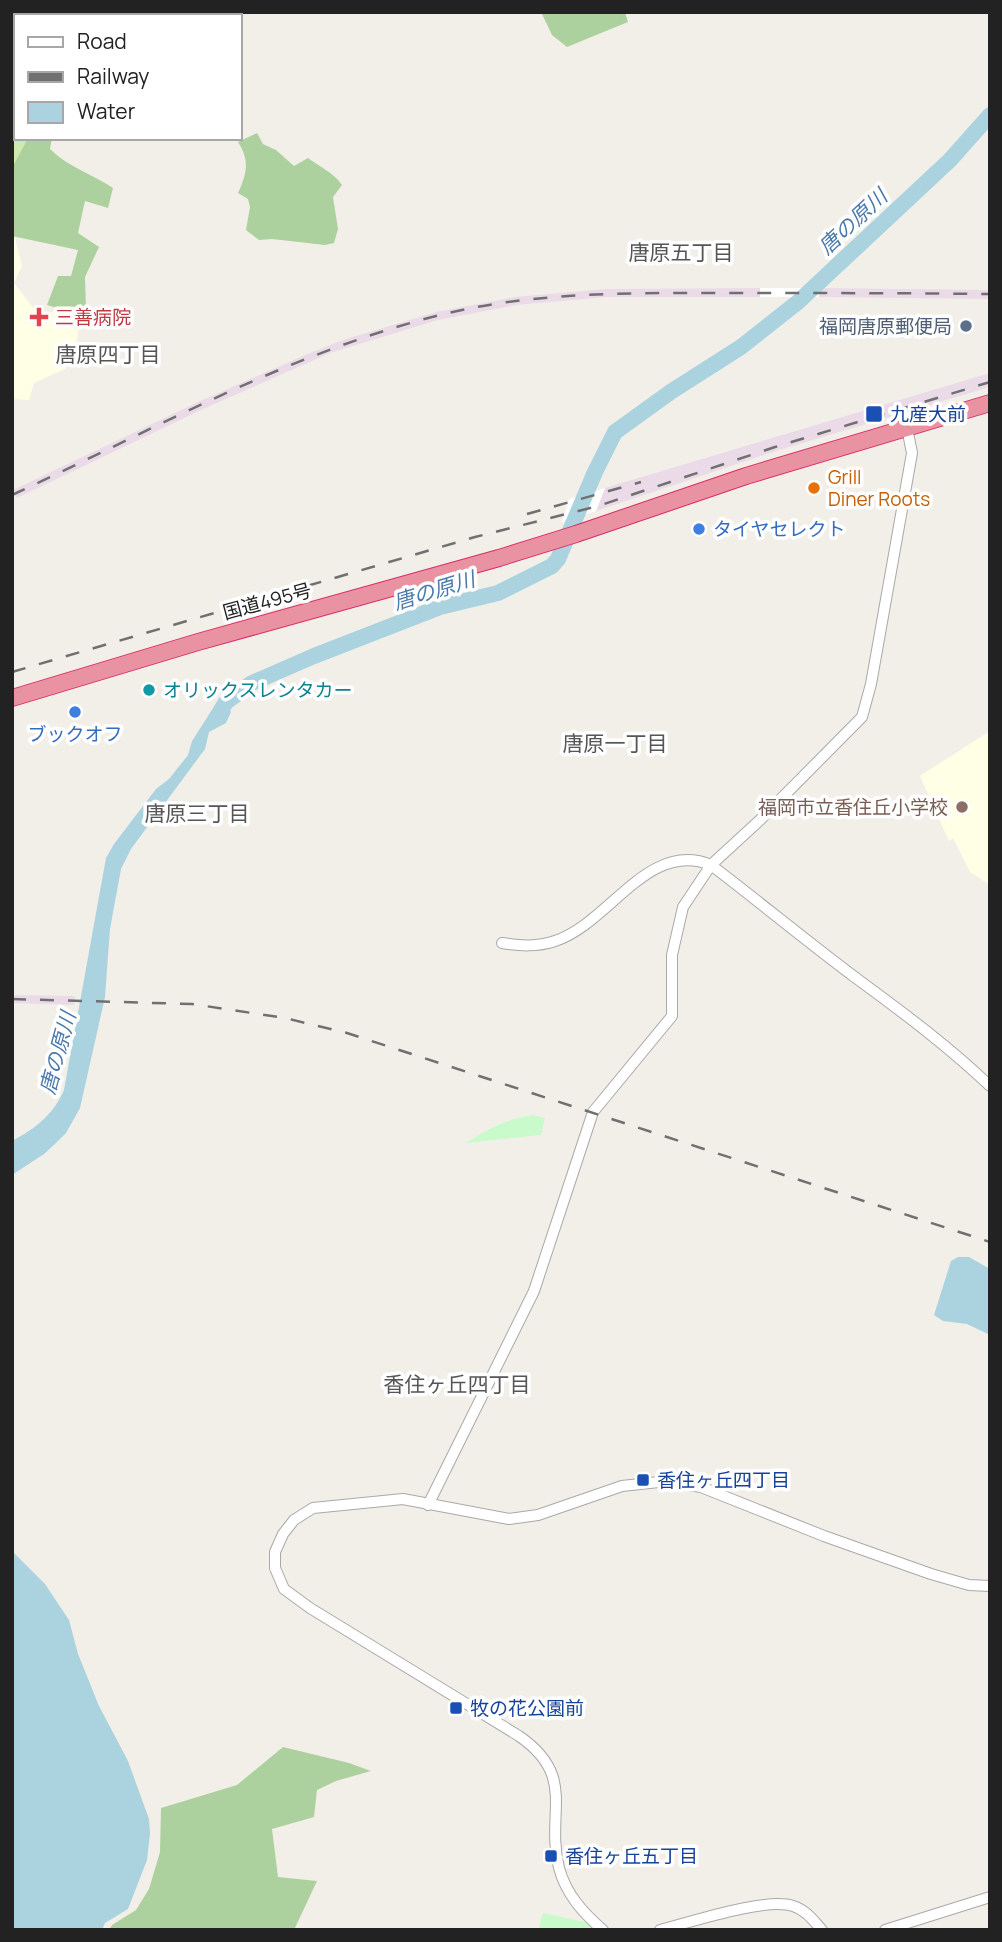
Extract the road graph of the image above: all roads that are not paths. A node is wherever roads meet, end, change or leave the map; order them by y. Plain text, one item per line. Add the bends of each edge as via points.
1 (990, 403) edge
2 (907, 428) junction
3 (12, 698) edge
4 (711, 865) junction
5 (502, 943) dead end
6 (990, 1086) edge
7 (428, 1505) junction
8 (990, 1586) edge
9 (990, 1897) edge
10 (603, 1930) edge
11 (660, 1930) edge
12 (822, 1930) edge
13 (885, 1930) edge

1 - 2 highway
2 - 3 highway, 国道495号 via 394,589
2 - 4 street via 912,453 862,717
4 - 5 street via 672,861 651,871 590,921 557,941 536,946
4 - 6 street via 901,1010
4 - 7 street via 683,907 675,937 672,1016 593,1112 534,1291
7 - 8 street via 509,1519 538,1515 622,1486 668,1481 701,1487 931,1574
7 - 10 street via 403,1499 313,1508 283,1534 275,1552 275,1568 285,1589 310,1608 542,1754 555,1784 559,1868 570,1895
9 - 13 street
11 - 12 street via 767,1903 798,1908

